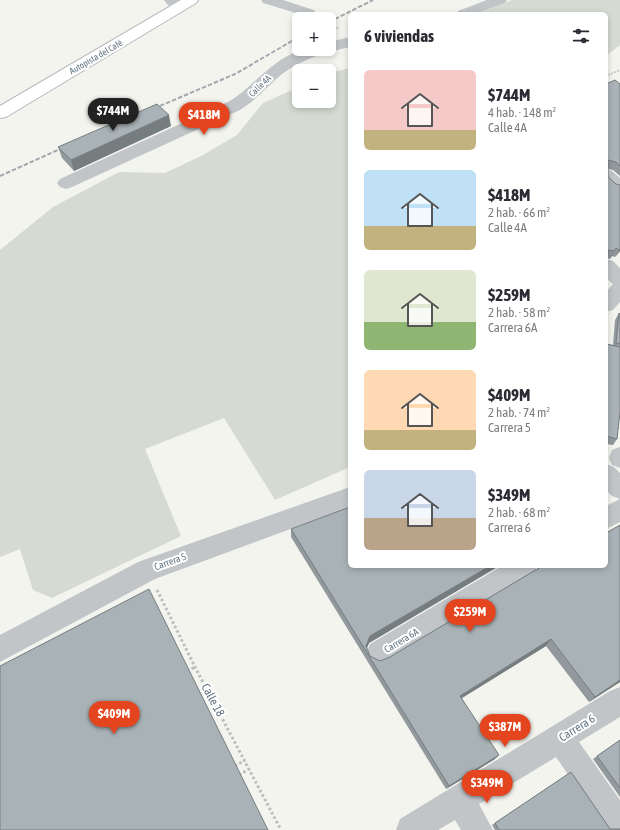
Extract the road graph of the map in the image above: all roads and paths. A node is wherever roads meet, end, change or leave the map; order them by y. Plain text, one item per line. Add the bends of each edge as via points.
1 (268, 0) edge
2 (500, 0) edge
3 (181, 2) edge
4 (307, 12) edge
5 (468, 12) edge
6 (348, 42) edge
7 (336, 45) edge
8 (303, 56) edge
9 (620, 70) edge
10 (608, 75) edge
11 (0, 113) edge
12 (608, 177) edge
13 (66, 183) dead end
14 (620, 187) edge
15 (608, 268) edge
16 (620, 280) edge
17 (620, 289) edge
18 (608, 303) edge
19 (608, 476) edge
20 (620, 489) edge
21 (348, 498) edge
22 (620, 510) edge
23 (608, 517) edge
24 (523, 568) edge
25 (147, 570) junction
26 (0, 649) edge
27 (379, 653) dead end
28 (195, 667) junction
29 (181, 674) edge
30 (200, 675) junction
31 (193, 679) edge
32 (620, 701) edge
33 (560, 738) junction
34 (245, 760) junction
35 (249, 768) junction
36 (231, 769) edge
37 (236, 777) edge
38 (460, 800) junction
39 (620, 825) edge
40 (281, 830) edge
41 (411, 830) edge
42 (478, 830) edge

1 - 4 street
2 - 5 street
3 - 11 highway, Autopista del Café
6 - 7 street
8 - 13 street, Calle 4A via 289,62 273,74 246,100
9 - 10 path
12 - 14 street
15 - 16 street
17 - 18 street
19 - 20 street
21 - 25 street, Carrera 5
22 - 23 street
24 - 27 street, Carrera 6A
25 - 26 street, Carrera 5
25 - 28 path, Calle 18
28 - 29 path
28 - 30 path, Calle 18
30 - 31 path
30 - 34 path, Calle 18
32 - 33 street, Carrera 6
33 - 38 street, Carrera 6
33 - 39 street
34 - 35 path, Calle 18
34 - 36 path
35 - 37 path
35 - 40 path, Calle 18
38 - 41 street, Carrera 6
38 - 42 street

